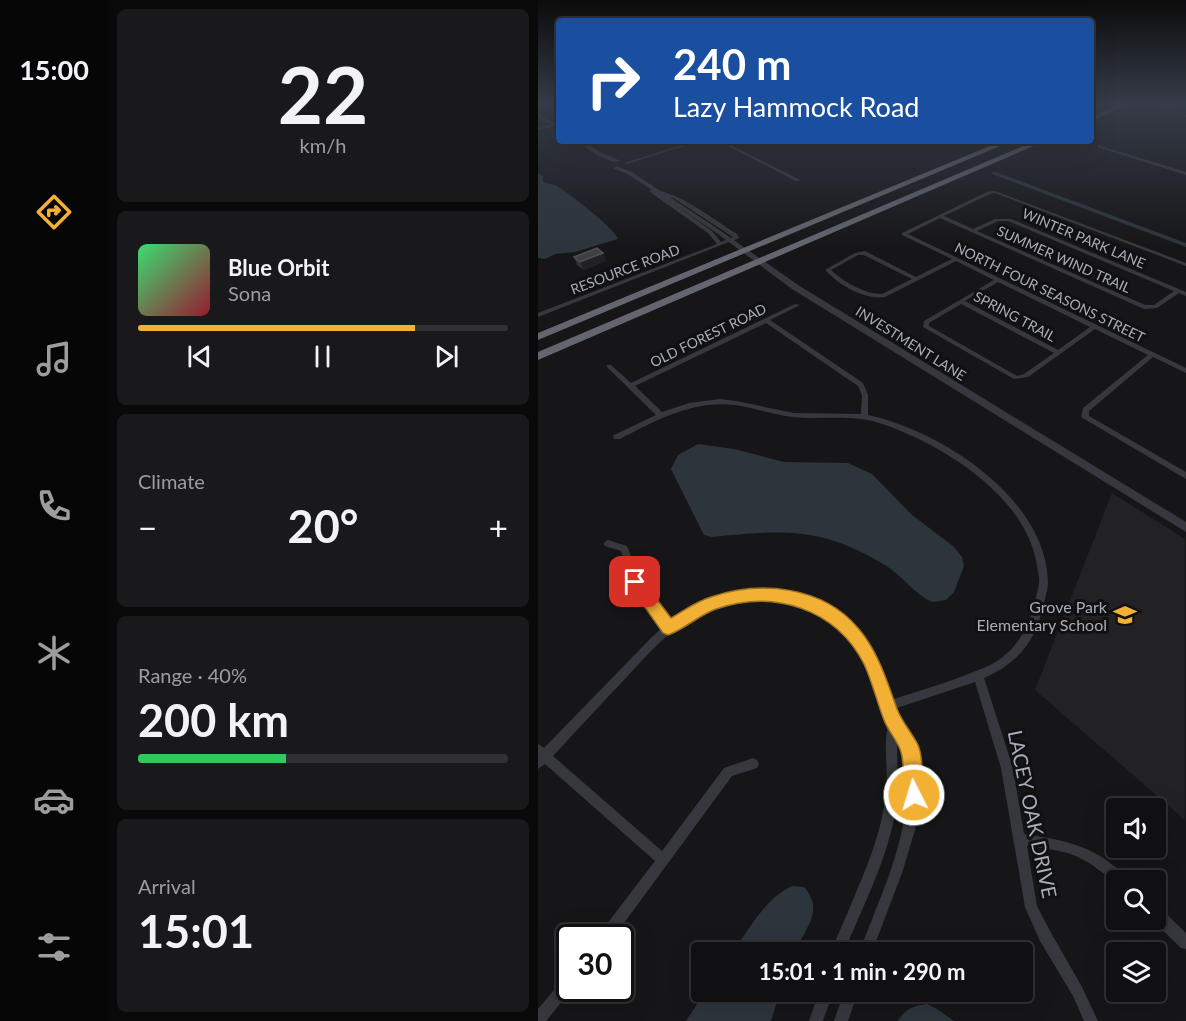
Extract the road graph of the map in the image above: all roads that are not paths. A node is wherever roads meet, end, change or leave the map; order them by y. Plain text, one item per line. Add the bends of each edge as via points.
1 (596, 151) edge
2 (667, 151) edge
3 (739, 151) edge
4 (985, 151) edge
5 (1018, 151) edge
6 (1113, 151) edge
7 (605, 156) junction
8 (622, 164) junction
9 (1186, 174) edge
10 (798, 180) dead end
11 (648, 186) junction
12 (656, 191) junction
13 (939, 216) junction
14 (973, 231) junction
15 (720, 244) junction
16 (954, 260) junction
17 (1186, 265) edge
18 (916, 279) junction
19 (997, 280) junction
20 (1178, 291) junction
21 (1186, 294) edge
22 (960, 301) junction
23 (797, 305) dead end
24 (538, 315) edge
25 (766, 320) junction
26 (1094, 327) junction
27 (538, 337) edge
28 (1058, 352) junction
29 (1152, 355) junction
30 (538, 356) edge
31 (609, 366) dead end
32 (1186, 371) edge
33 (630, 386) junction
34 (661, 415) junction
35 (864, 417) junction
36 (617, 438) dead end
37 (1186, 476) edge
38 (1186, 528) edge
39 (608, 544) dead end
40 (668, 628) junction
41 (978, 675) junction
42 (888, 706) junction
43 (893, 722) junction
44 (540, 757) edge
45 (753, 765) dead end
46 (1019, 839) junction
47 (663, 860) junction
48 (1110, 870) edge
49 (1166, 923) edge
50 (615, 924) edge
51 (842, 942) edge
52 (870, 942) edge
53 (1186, 942) edge
54 (556, 999) edge
55 (823, 1002) edge
56 (848, 1002) edge
57 (538, 1020) edge
58 (816, 1021) edge
59 (841, 1021) edge
60 (1091, 1021) edge

1 - 7 street, INVESTMENT LANE
2 - 8 street
3 - 10 street
4 - 27 highway
5 - 30 highway
6 - 9 street
7 - 8 street, INVESTMENT LANE
7 - 8 street, INVESTMENT LANE via 610,164
8 - 11 street, INVESTMENT LANE
11 - 12 street, INVESTMENT LANE
11 - 15 street via 658,198 710,232
12 - 15 street via 677,198 735,235 736,238
12 - 38 street, INVESTMENT LANE via 795,288
13 - 14 street, SUMMER WIND TRAIL
13 - 16 street, NORTH FOUR SEASONS STREET via 904,234
13 - 17 street via 995,192
14 - 20 street, WINTER PARK LANE via 997,220 1009,220
14 - 20 street, SUMMER WIND TRAIL via 1144,307 1155,307
15 - 24 street, RESOURCE ROAD
16 - 18 street
16 - 19 street, NORTH FOUR SEASONS STREET
18 - 18 street via 873,297 828,270 865,253
19 - 22 street
19 - 26 street, NORTH FOUR SEASONS STREET
20 - 21 street, WINTER PARK LANE
22 - 28 street, SPRING TRAIL
22 - 28 street via 926,322 926,327 1011,376 1026,376
23 - 25 street, OLD FOREST ROAD
25 - 33 street, OLD FOREST ROAD
25 - 35 street via 861,385 865,395
26 - 28 street
26 - 29 street, NORTH FOUR SEASONS STREET
29 - 32 street, NORTH FOUR SEASONS STREET
29 - 37 street via 1084,414 1089,422
31 - 33 street
33 - 34 street
34 - 35 street via 688,405 712,402 794,415
34 - 36 street
35 - 41 street via 889,423 921,438 982,474 1016,509 1038,549 1044,588 1028,635 1005,661
39 - 40 street via 624,549 641,594
40 - 42 street via 697,610 729,598 760,594 799,599 828,612 853,633 871,661
40 - 44 street
41 - 42 street
41 - 46 street, LACEY OAK DRIVE via 1004,758
42 - 43 street
43 - 51 street via 889,744 892,791 887,818
43 - 52 street via 910,749 914,795 906,841
44 - 47 street
45 - 47 street via 728,772
46 - 48 street via 1081,850
46 - 60 street, LACEY OAK DRIVE via 1036,919 1073,981
47 - 50 street
49 - 53 street
54 - 57 street
55 - 58 street
56 - 59 street

